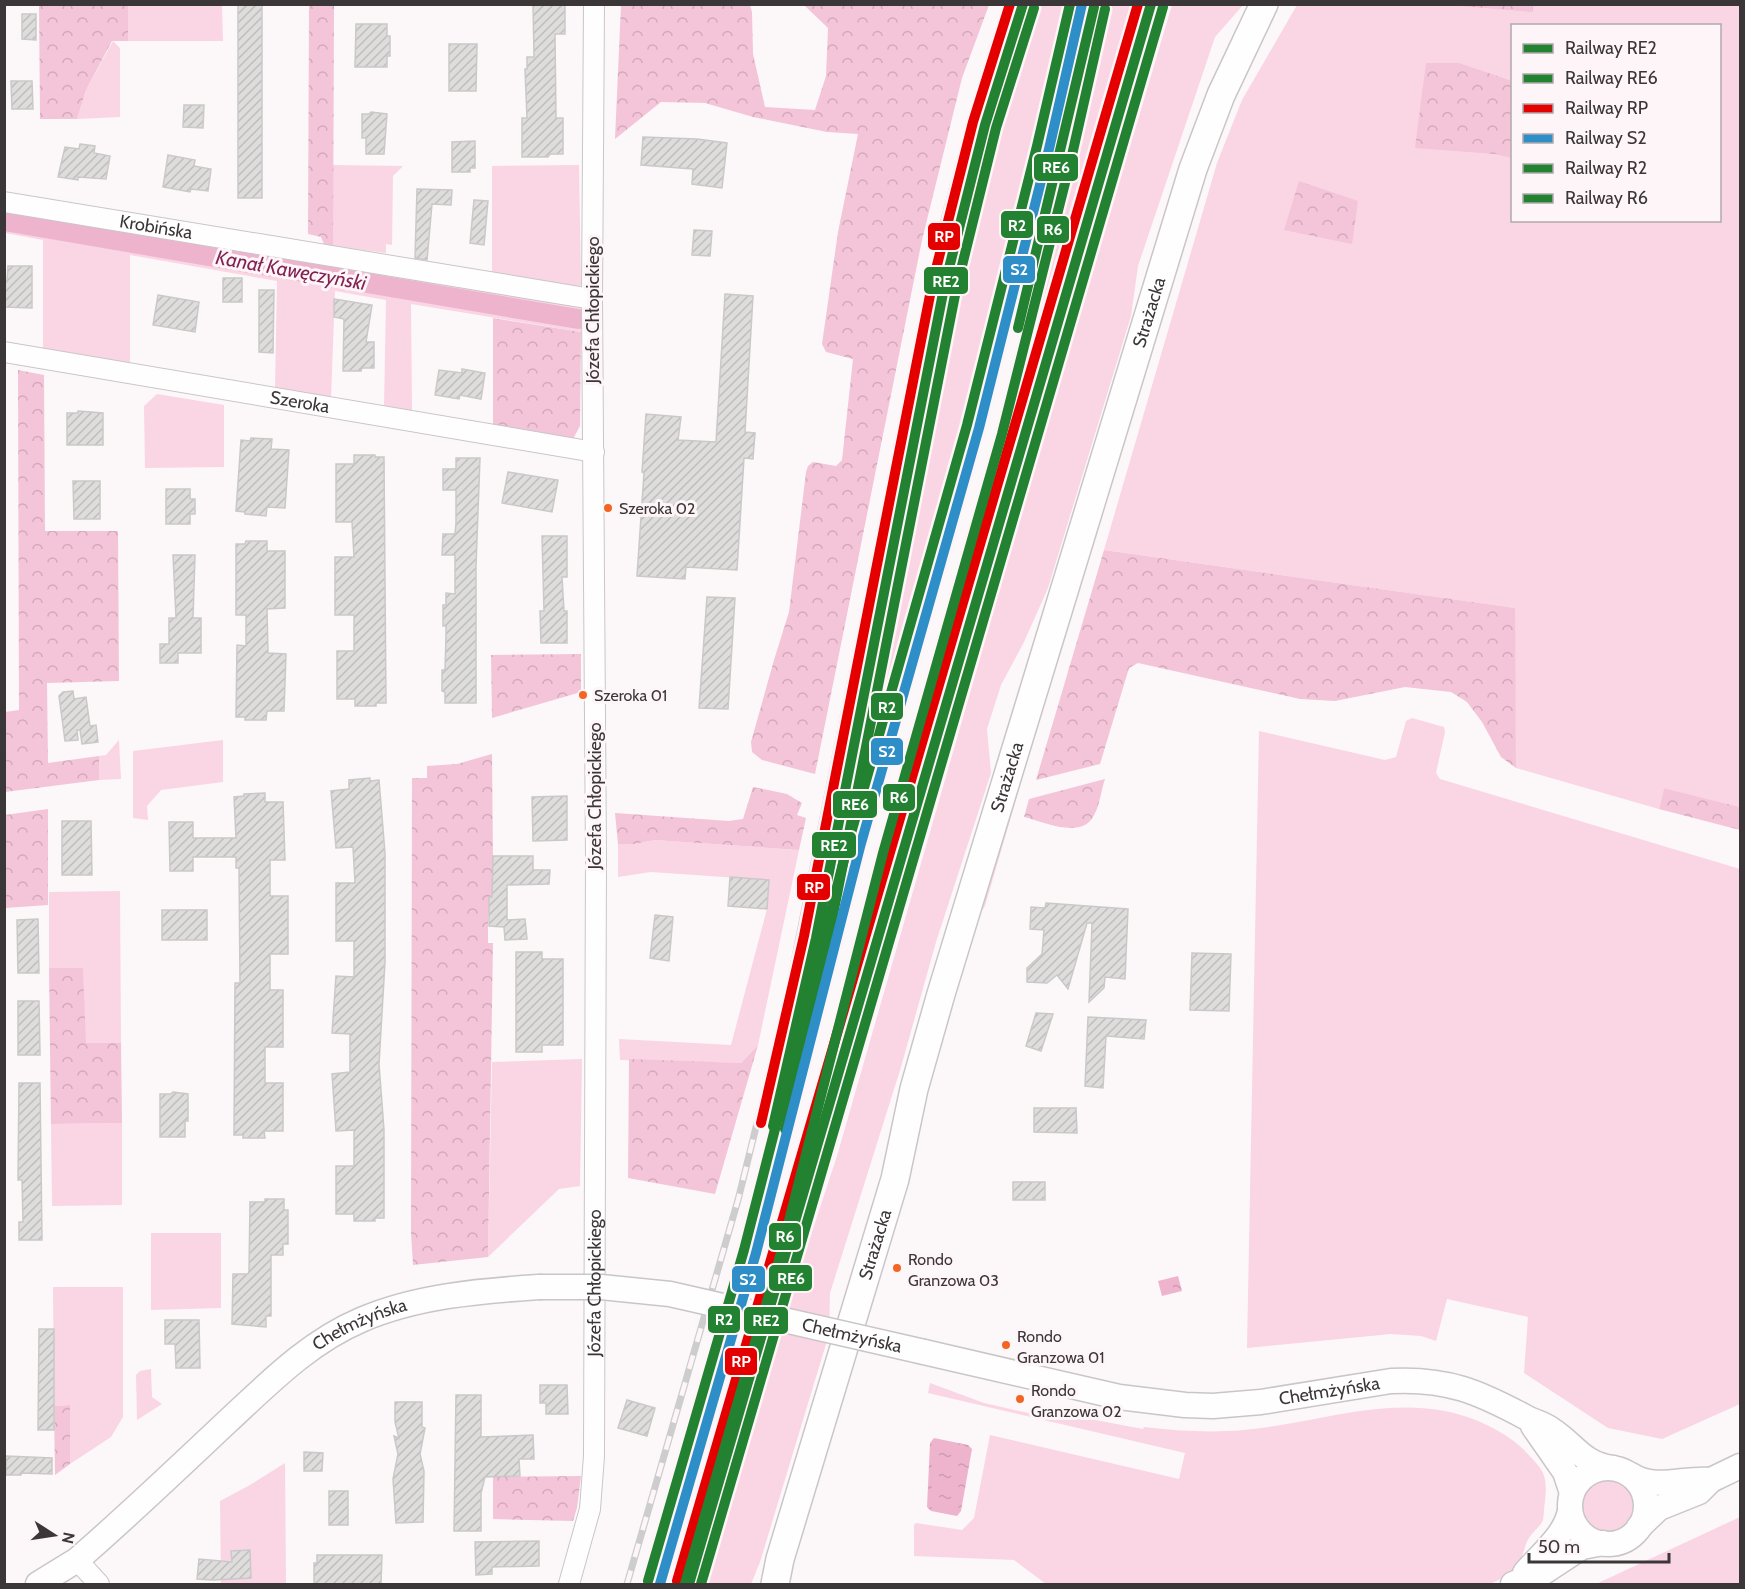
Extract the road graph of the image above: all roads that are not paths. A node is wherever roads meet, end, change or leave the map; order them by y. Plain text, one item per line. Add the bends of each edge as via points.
1 (594, 4) edge
2 (1264, 4) edge
3 (4, 202) edge
4 (592, 299) junction
5 (4, 352) edge
6 (594, 452) junction
7 (1529, 1419) junction
8 (1740, 1466) edge
9 (1622, 1472) junction
10 (1710, 1480) junction
11 (1571, 1502) junction
12 (1638, 1529) junction
13 (1603, 1543) junction
14 (77, 1560) junction
15 (778, 1572) edge
16 (1516, 1583) edge
17 (38, 1584) edge
18 (99, 1584) edge
19 (569, 1584) edge
20 (767, 1584) edge

1 - 4 street, Józefa Chłopickiego
2 - 15 main road, Strażacka via 1208,126 1157,283 941,994 914,1089 895,1179
3 - 4 street, Krobińska
4 - 6 street, Józefa Chłopickiego
5 - 6 street, Szeroka
6 - 19 street, Józefa Chłopickiego via 594,1456 590,1509
7 - 9 street, Chełmżyńska via 1551,1429 1588,1461
7 - 11 street, Chełmżyńska via 1565,1472
7 - 14 street, Chełmżyńska, bridge via 1481,1394 1436,1383 1391,1381 1252,1403 1185,1405 1124,1398 670,1294 601,1287 539,1287 413,1303 372,1315 335,1333 282,1372
8 - 10 street, Chełmżyńska
9 - 10 street, Chełmżyńska via 1651,1483
9 - 11 street via 1588,1473 1576,1486
9 - 12 street via 1643,1491 1646,1501
10 - 12 street, Chełmżyńska via 1698,1492 1654,1511
11 - 13 street via 1576,1526 1583,1534
11 - 16 street via 1560,1533
12 - 13 street via 1623,1541
13 - 16 street via 1582,1547 1544,1572
14 - 17 street, Chełmżyńska
14 - 18 street
15 - 20 main road, Strażacka

